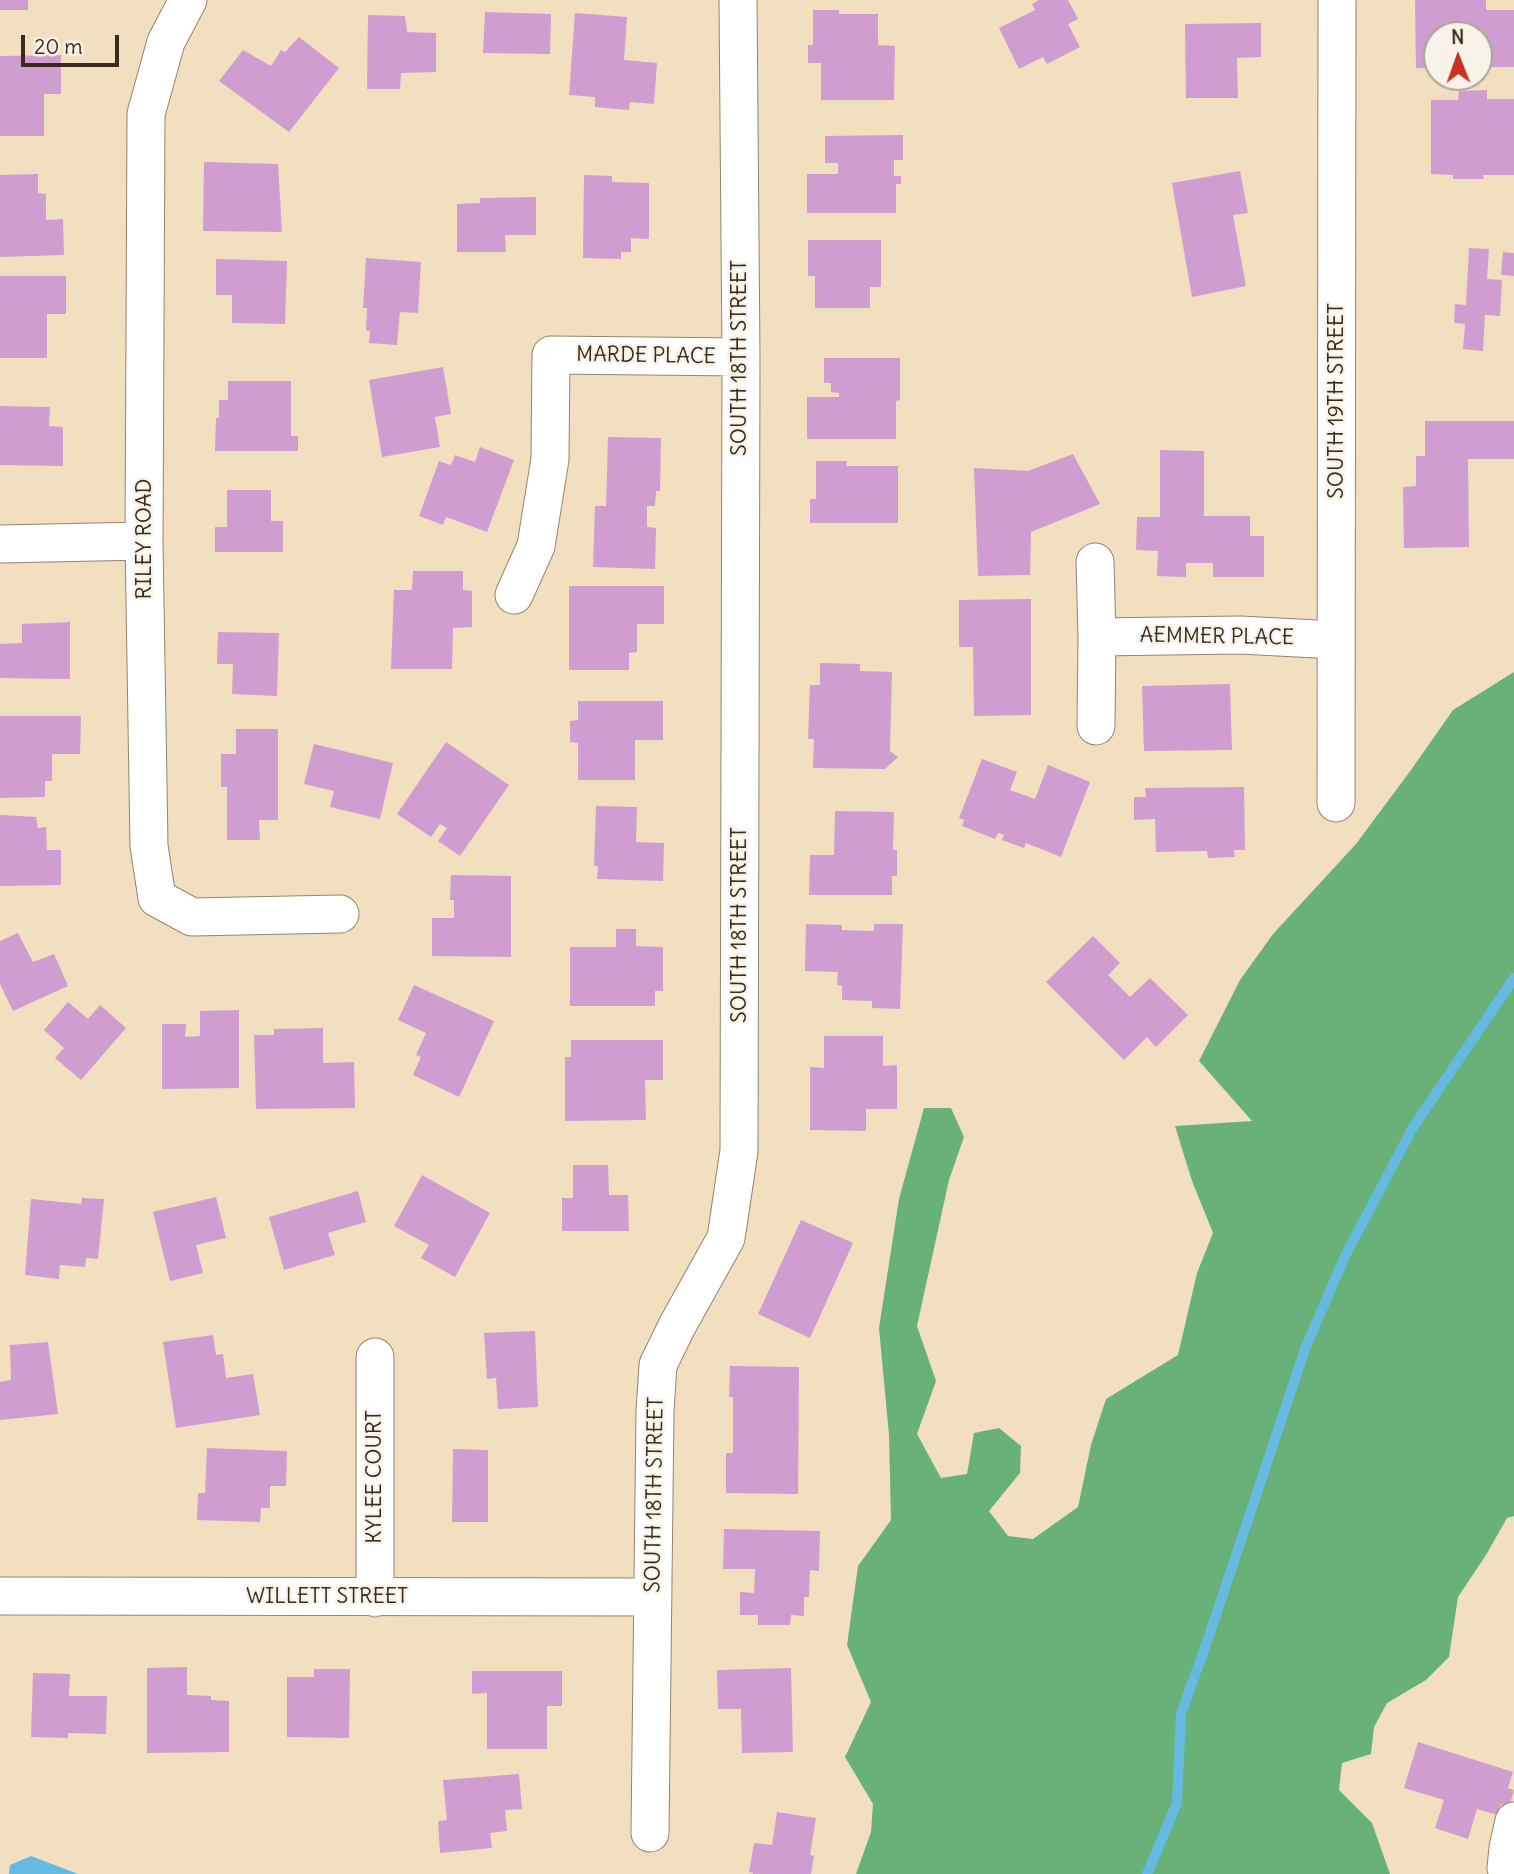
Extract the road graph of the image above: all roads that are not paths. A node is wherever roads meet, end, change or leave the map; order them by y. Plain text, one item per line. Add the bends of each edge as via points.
1 (188, 0) edge
2 (738, 0) edge
3 (1337, 0) edge
4 (741, 357) junction
5 (144, 541) junction
6 (0, 544) edge
7 (1095, 562) dead end
8 (514, 595) dead end
9 (1097, 637) junction
10 (1336, 640) junction
11 (1096, 726) dead end
12 (1336, 803) dead end
13 (340, 914) dead end
14 (375, 1357) dead end
15 (0, 1596) edge
16 (653, 1597) junction
17 (375, 1598) junction
18 (1514, 1821) edge
19 (650, 1833) dead end
20 (1509, 1874) edge

1 - 5 street, RILEY ROAD via 166,42 146,114
2 - 4 street, SOUTH 18TH STREET
3 - 10 street, SOUTH 19TH STREET
4 - 8 street, MARDE PLACE via 551,355 550,459 536,546
4 - 16 street, SOUTH 18TH STREET via 739,1152 726,1238 658,1365
5 - 6 street
5 - 13 street, RILEY ROAD via 149,846 158,898 192,917
7 - 9 street
9 - 10 street, AEMMER PLACE via 1240,635
9 - 11 street
10 - 12 street, SOUTH 19TH STREET
14 - 17 street, KYLEE COURT
15 - 17 street, WILLETT STREET
16 - 17 street, WILLETT STREET
16 - 19 street, SOUTH 18TH STREET
18 - 20 street via 1506,1868

